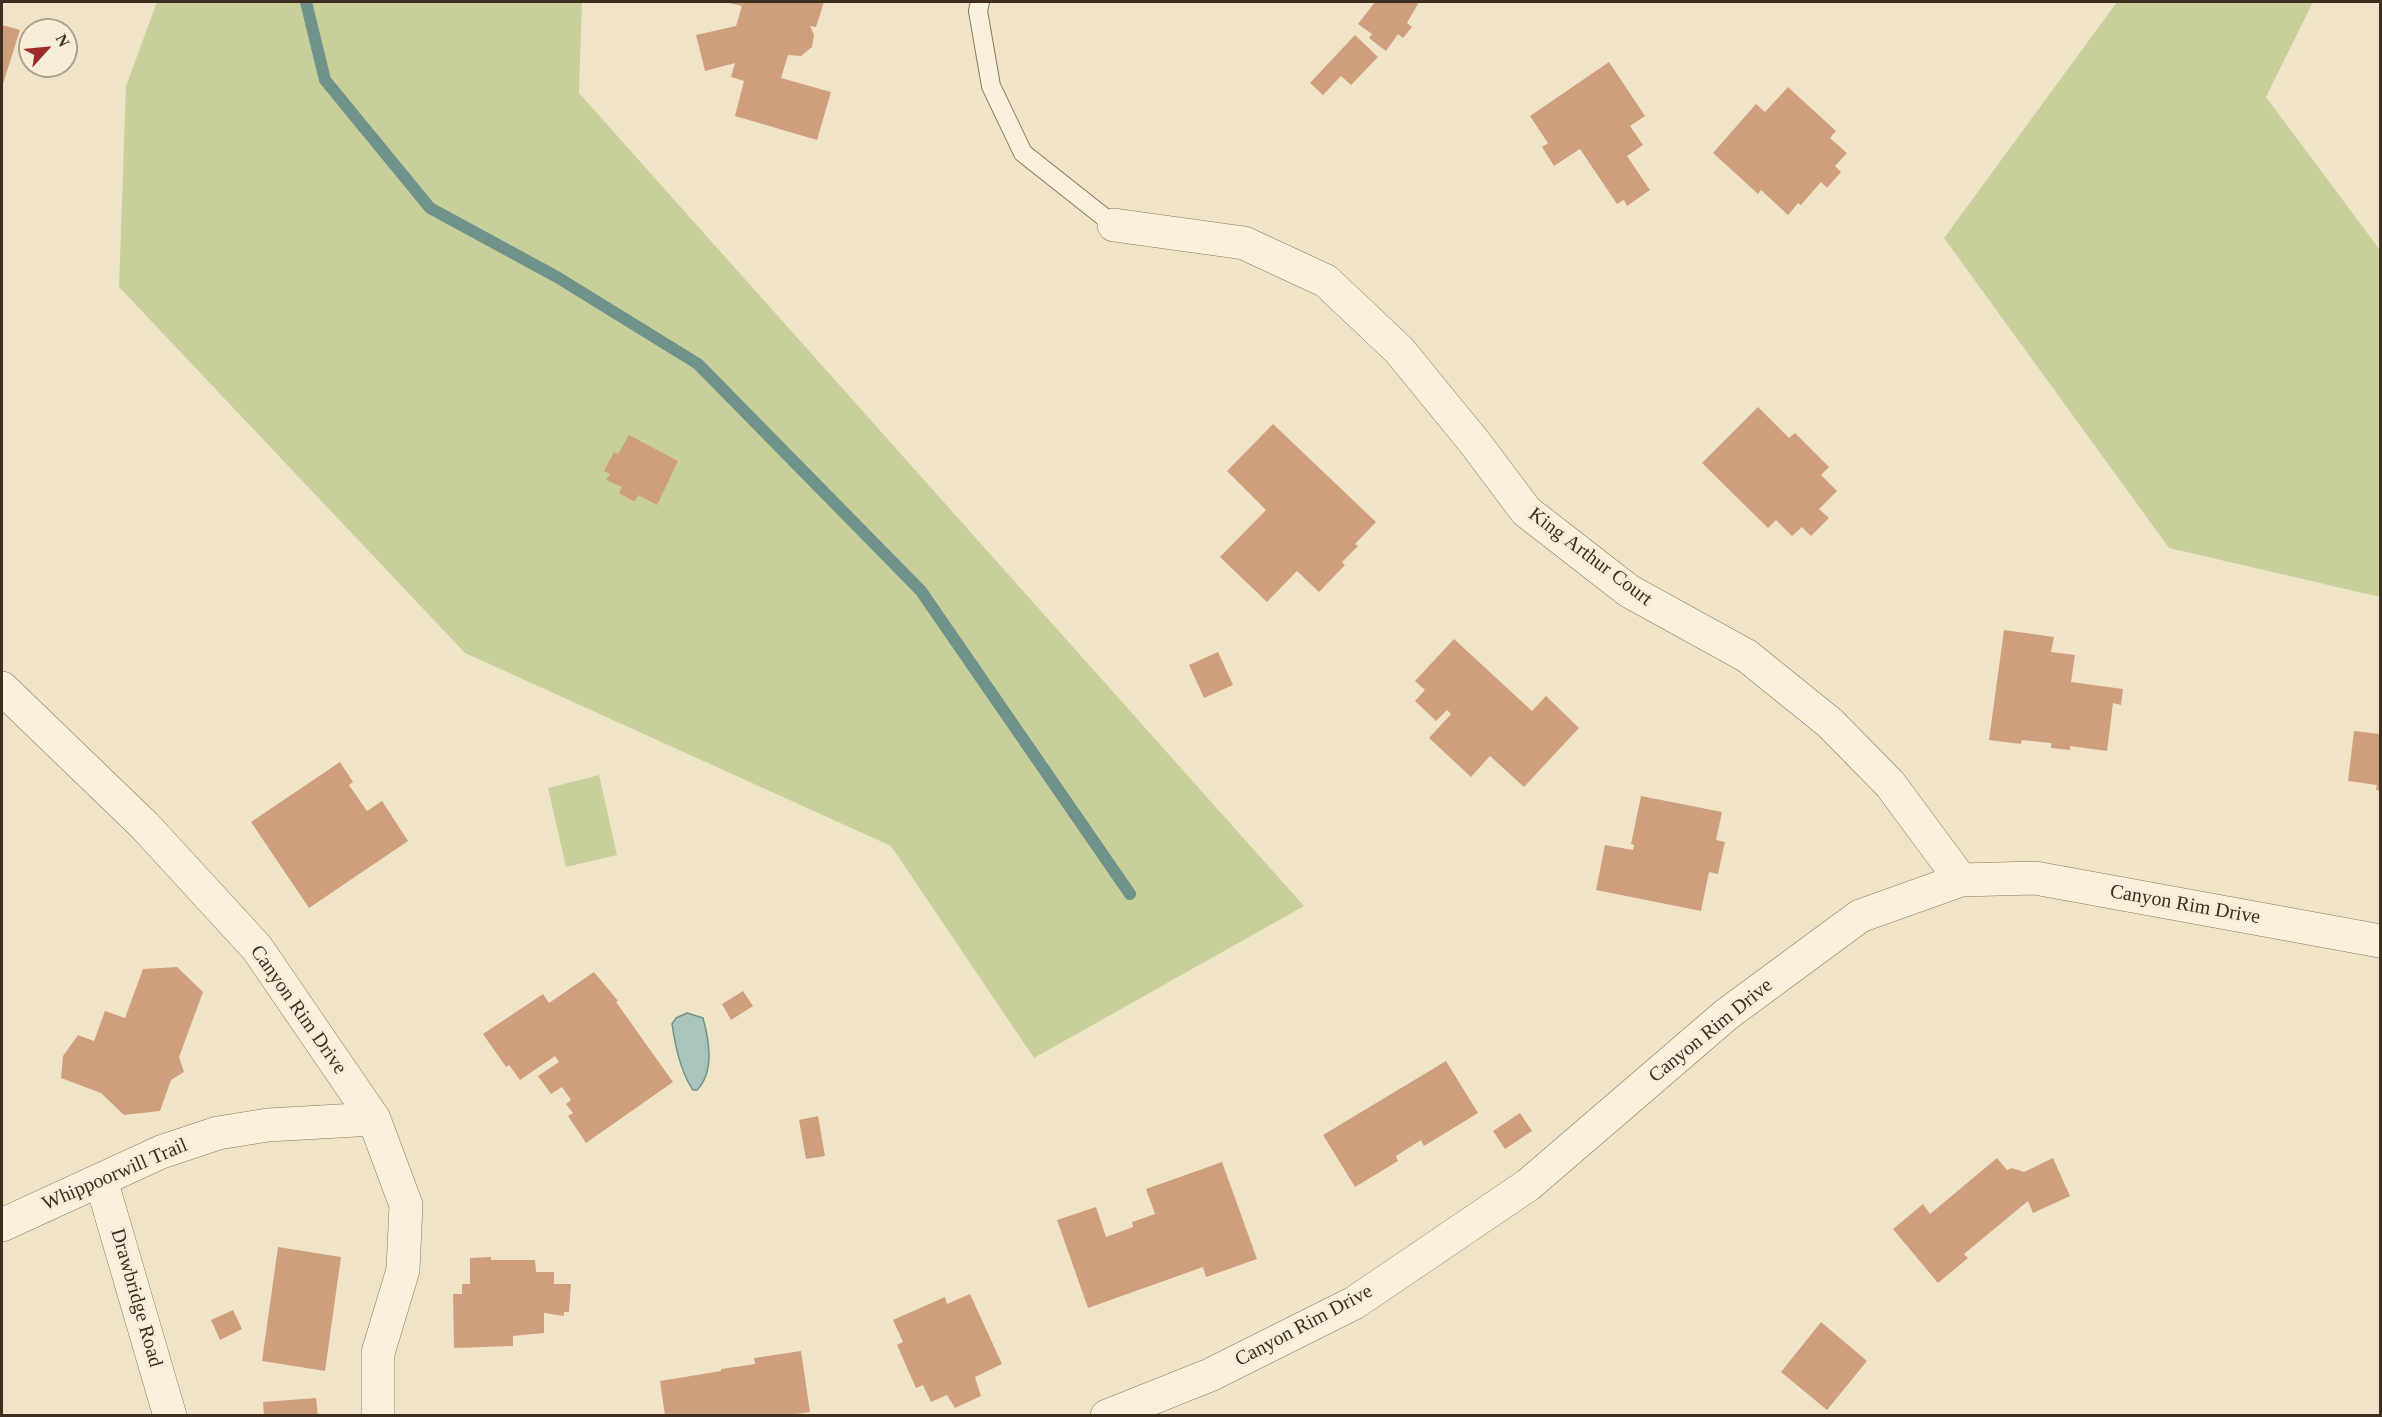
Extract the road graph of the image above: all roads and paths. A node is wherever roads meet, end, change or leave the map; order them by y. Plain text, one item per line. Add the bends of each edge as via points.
1 (980, 2) edge
2 (1114, 225) joint
3 (2, 688) edge
4 (1961, 880) junction
5 (2380, 941) edge
6 (374, 1119) junction
7 (101, 1180) junction
8 (2, 1225) edge
9 (170, 1416) edge
10 (378, 1416) edge
11 (1107, 1416) edge

1 - 2 lane via 978,11 991,86 1023,153
2 - 4 street, King Arthur Court via 1244,243 1326,281 1399,350 1526,512 1629,591 1747,656 1830,723 1890,784
3 - 6 street, Canyon Rim Drive via 145,826 257,948
4 - 5 street, Canyon Rim Drive via 2035,878
4 - 11 street, Canyon Rim Drive via 1860,916 1727,1014 1528,1185 1354,1303 1210,1375
6 - 7 street, Whippoorwill Trail via 268,1125 218,1133 160,1152
6 - 10 street, Canyon Rim Drive via 406,1204 403,1270 378,1353
7 - 8 street, Whippoorwill Trail
7 - 9 street, Drawbridge Road

